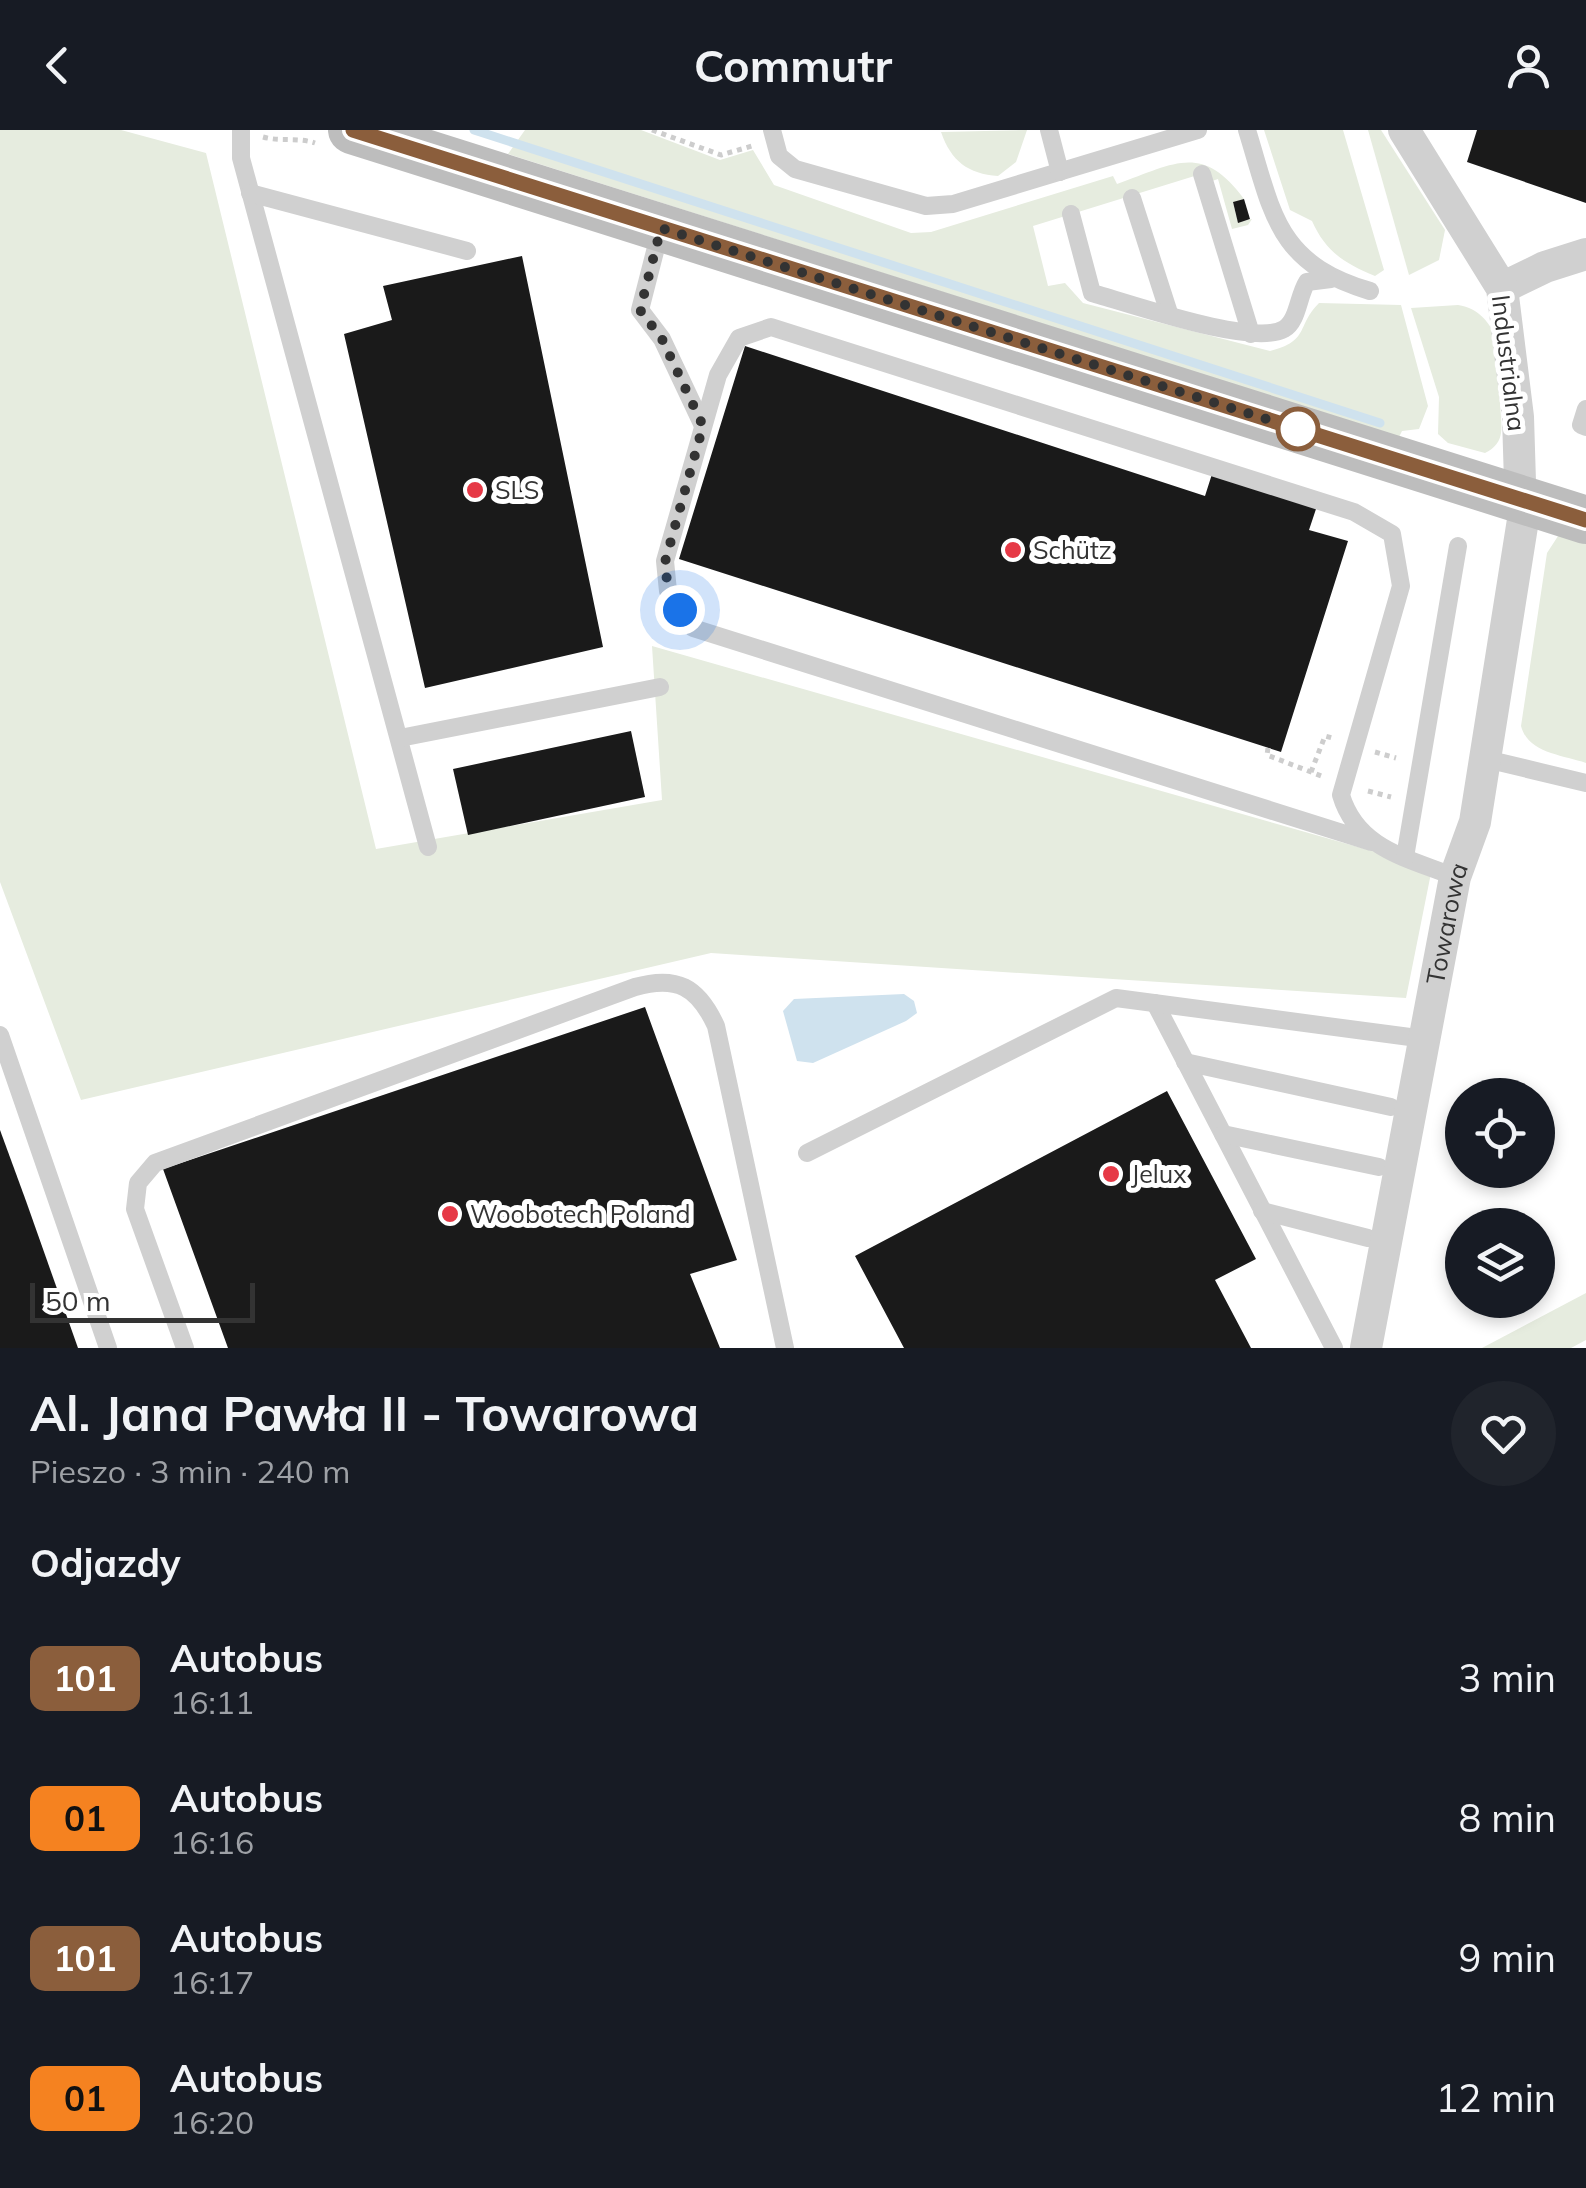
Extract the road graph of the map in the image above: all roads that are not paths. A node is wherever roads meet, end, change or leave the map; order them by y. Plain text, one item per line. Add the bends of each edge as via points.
1 (241, 130) edge
2 (352, 130) edge
3 (1049, 130) edge
4 (1198, 130) edge
5 (1247, 130) edge
6 (1404, 130) edge
7 (773, 134) edge
8 (1060, 172) junction
9 (1202, 174) dead end
10 (250, 194) junction
11 (1132, 198) dead end
12 (1071, 214) dead end
13 (661, 228) junction
14 (468, 250) dead end
15 (1586, 254) edge
16 (1331, 280) junction
17 (1502, 288) junction
18 (1370, 291) dead end
19 (1170, 313) junction
20 (1251, 334) junction
21 (1586, 410) edge
22 (703, 426) junction
23 (1586, 427) edge
24 (1526, 501) junction
25 (1586, 520) edge
26 (1458, 546) dead end
27 (660, 687) dead end
28 (400, 738) junction
29 (1486, 759) junction
30 (1586, 784) edge
31 (1371, 842) junction
32 (428, 847) dead end
33 (1405, 856) junction
34 (1455, 878) junction
35 (1155, 1003) junction
36 (0, 1035) edge
37 (1425, 1039) junction
38 (1186, 1062) junction
39 (1391, 1107) dead end
40 (1223, 1134) junction
41 (807, 1153) dead end
42 (1379, 1167) dead end
43 (1262, 1211) junction
44 (1368, 1238) dead end
45 (108, 1348) edge
46 (185, 1348) edge
47 (784, 1348) edge
48 (1334, 1348) edge
49 (1366, 1348) edge

1 - 10 lane
2 - 13 street
3 - 8 lane
4 - 8 lane
5 - 16 lane via 1273,216 1294,252
6 - 17 street, Industrialna
7 - 8 lane via 780,156 795,169 926,206
9 - 20 lane
10 - 14 lane
10 - 28 lane
11 - 19 lane
12 - 19 lane via 1092,293
13 - 22 lane via 640,310 662,339
13 - 24 street
15 - 17 street
16 - 18 lane
16 - 20 lane via 1307,282 1294,320 1282,331
17 - 24 street, Industrialna
19 - 20 lane
21 - 23 lane
22 - 31 lane via 665,562 668,591 693,628
22 - 31 lane via 718,375 739,338 771,327 1354,512 1392,534 1401,586 1341,796 1348,819
24 - 25 street
24 - 29 street, Towarowa
26 - 33 lane
27 - 28 lane
28 - 32 lane
29 - 30 lane
29 - 34 street, Towarowa via 1476,822
31 - 33 lane
33 - 34 lane
34 - 37 street, Towarowa
35 - 37 lane
35 - 38 lane
35 - 41 lane via 1116,998
36 - 45 lane
37 - 49 street, Towarowa
38 - 39 lane
38 - 40 lane
40 - 42 lane
40 - 43 lane
43 - 44 lane
43 - 48 lane
46 - 47 lane via 136,1208 138,1183 155,1163 666,981 692,990 716,1026

